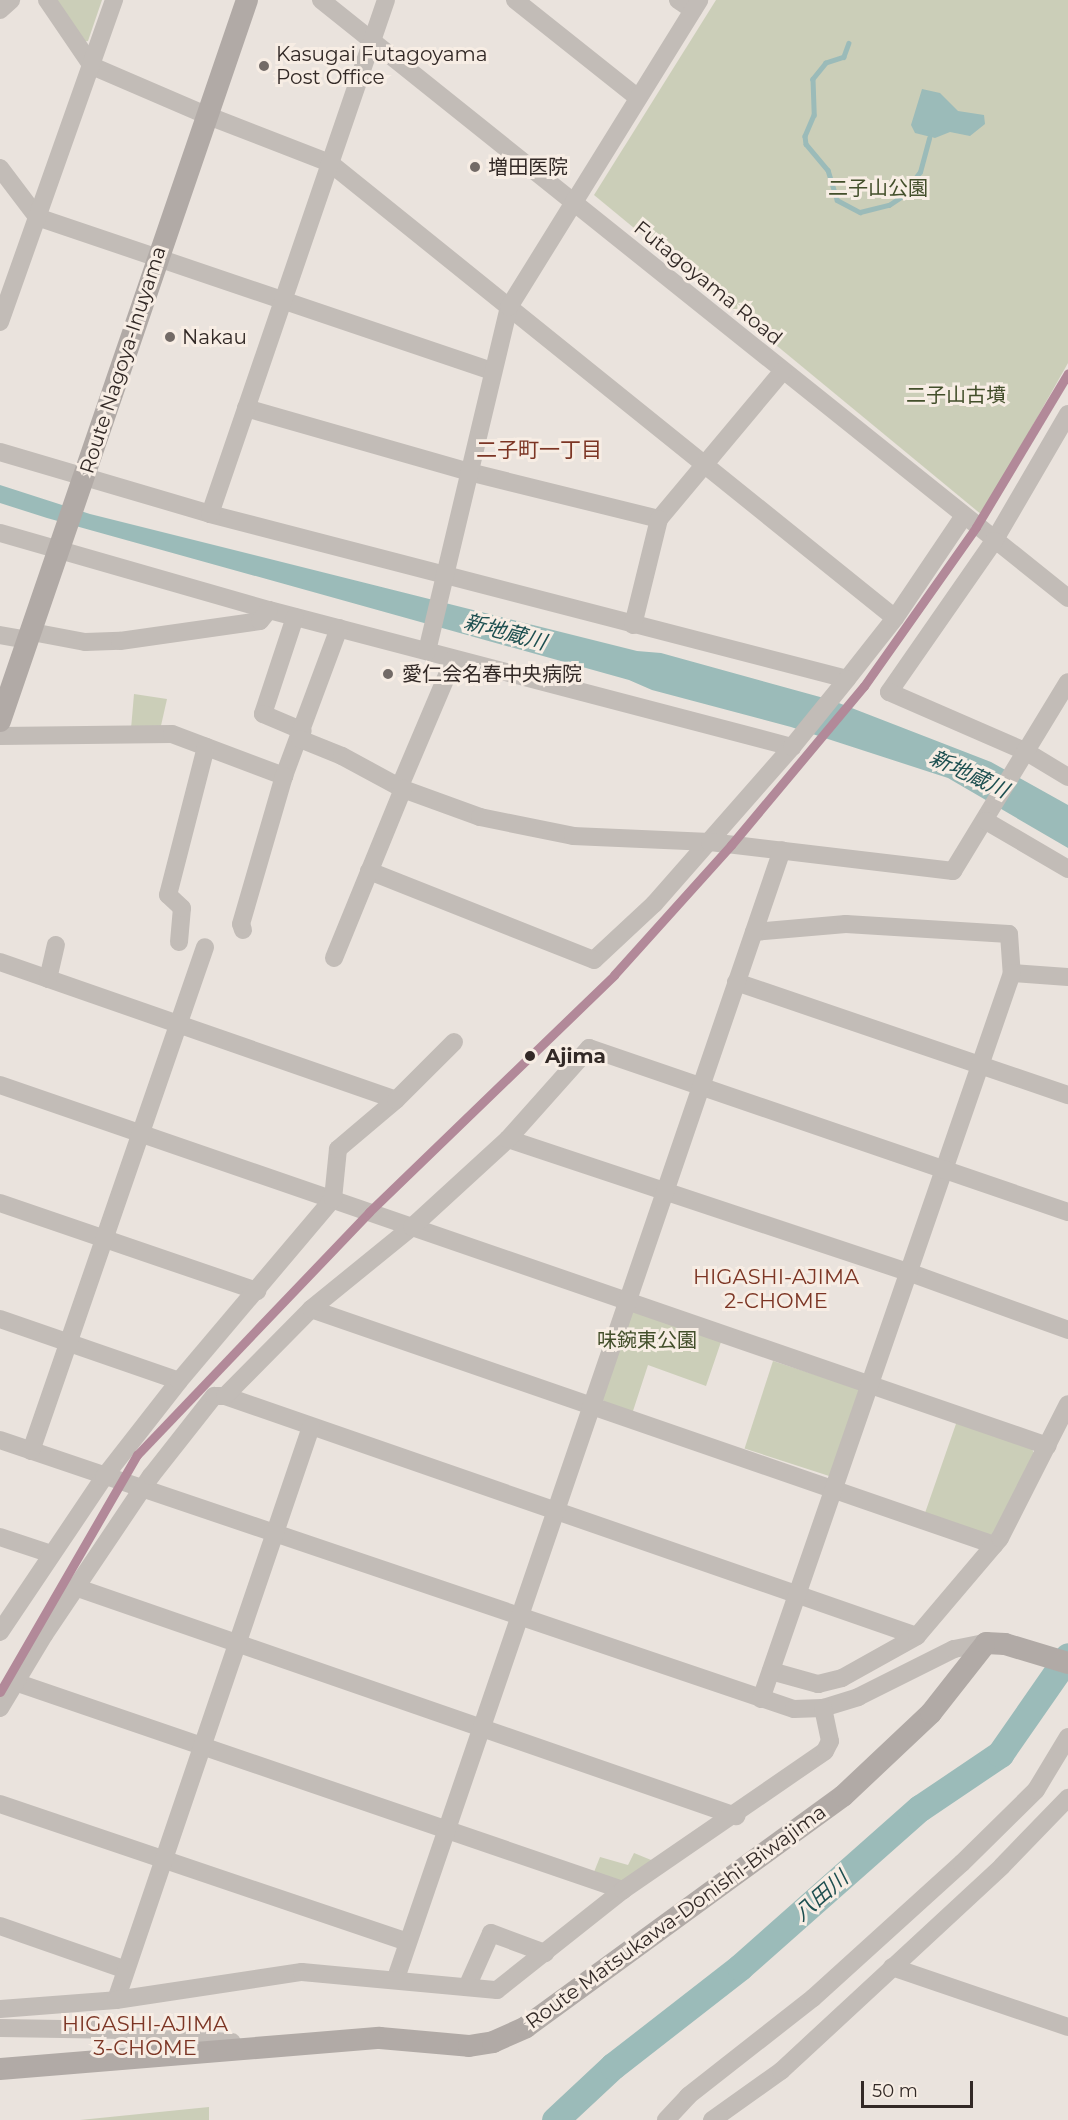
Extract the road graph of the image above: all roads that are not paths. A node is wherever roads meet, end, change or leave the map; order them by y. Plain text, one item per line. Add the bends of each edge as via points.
1 (11, 0) edge
2 (47, 0) edge
3 (114, 0) edge
4 (247, 0) edge
5 (321, 0) edge
6 (386, 0) edge
7 (515, 0) edge
8 (690, 3) edge
9 (0, 10) edge
10 (372, 41) junction
11 (92, 66) junction
12 (638, 98) junction
13 (206, 116) junction
14 (330, 163) junction
15 (0, 168) edge
16 (573, 203) junction
17 (37, 217) junction
18 (157, 257) junction
19 (283, 298) junction
20 (509, 308) junction
21 (0, 322) edge
22 (493, 371) junction
23 (782, 372) junction
24 (246, 408) junction
25 (1068, 414) edge
26 (1062, 439) edge
27 (0, 452) edge
28 (704, 467) junction
29 (469, 472) junction
30 (82, 483) junction
31 (210, 514) junction
32 (963, 517) junction
33 (659, 519) junction
34 (0, 533) edge
35 (994, 541) junction
36 (60, 549) junction
37 (443, 579) junction
38 (1068, 598) edge
39 (269, 610) junction
40 (295, 617) junction
41 (895, 618) junction
42 (633, 625) junction
43 (339, 628) junction
44 (0, 635) edge
45 (30, 636) junction
46 (428, 647) junction
47 (454, 659) junction
48 (847, 679) junction
49 (1068, 682) edge
50 (0, 721) edge
51 (301, 735) junction
52 (0, 736) edge
53 (206, 747) junction
54 (792, 747) junction
55 (1022, 755) junction
56 (284, 776) junction
57 (1068, 777) edge
58 (402, 788) junction
59 (988, 817) junction
60 (710, 842) junction
61 (782, 850) junction
62 (1068, 869) edge
63 (369, 871) junction
64 (243, 930) dead end
65 (754, 932) junction
66 (179, 942) dead end
67 (56, 945) dead end
68 (205, 947) dead end
69 (334, 958) dead end
70 (0, 962) edge
71 (1012, 973) junction
72 (1068, 977) edge
73 (48, 979) junction
74 (736, 982) junction
75 (178, 1025) junction
76 (454, 1042) dead end
77 (979, 1064) junction
78 (0, 1085) edge
79 (700, 1085) junction
80 (1068, 1095) edge
81 (396, 1100) junction
82 (139, 1135) junction
83 (508, 1139) junction
84 (943, 1168) junction
85 (664, 1192) junction
86 (333, 1200) junction
87 (0, 1203) edge
88 (1068, 1212) edge
89 (412, 1227) junction
90 (104, 1239) junction
91 (908, 1272) junction
92 (257, 1291) junction
93 (627, 1300) junction
94 (311, 1309) junction
95 (0, 1319) edge
96 (1068, 1330) edge
97 (69, 1343) junction
98 (179, 1381) junction
99 (869, 1384) junction
100 (225, 1396) junction
101 (591, 1404) junction
102 (1068, 1404) edge
103 (311, 1427) junction
104 (0, 1440) edge
105 (1048, 1446) junction
106 (31, 1451) junction
107 (104, 1477) junction
108 (834, 1489) junction
109 (144, 1491) junction
110 (555, 1509) junction
111 (274, 1535) junction
112 (0, 1537) edge
113 (994, 1545) junction
114 (51, 1554) junction
115 (75, 1587) junction
116 (799, 1593) junction
117 (519, 1616) junction
118 (0, 1632) edge
119 (916, 1636) junction
120 (995, 1643) junction
121 (238, 1644) junction
122 (1068, 1663) edge
123 (771, 1671) junction
124 (15, 1682) junction
125 (761, 1700) junction
126 (0, 1708) edge
127 (823, 1708) junction
128 (482, 1726) junction
129 (1068, 1737) edge
130 (202, 1748) junction
131 (1068, 1798) edge
132 (0, 1804) edge
133 (736, 1816) junction
134 (446, 1829) junction
135 (164, 1860) junction
136 (623, 1890) junction
137 (0, 1926) edge
138 (407, 1942) junction
139 (545, 1953) junction
140 (892, 1967) junction
141 (126, 1970) junction
142 (396, 1978) junction
143 (467, 1987) junction
144 (116, 2000) junction
145 (0, 2009) edge
146 (1068, 2026) edge
147 (0, 2028) edge
148 (246, 2049) junction
149 (0, 2069) edge
150 (666, 2120) edge
151 (712, 2120) edge

1 - 9 street
2 - 11 street
3 - 11 street
4 - 13 main road, Route Nagoya-Inuyama
5 - 10 street, Futagoyama Road
6 - 10 street
7 - 12 street
8 - 12 street
10 - 14 street
10 - 16 street, Futagoyama Road
11 - 13 street
11 - 17 street
12 - 16 street
13 - 14 street
13 - 18 main road, Route Nagoya-Inuyama
14 - 19 street
14 - 20 street
15 - 17 street
16 - 20 street
16 - 23 street, Futagoyama Road
17 - 18 street
17 - 21 street
18 - 19 street
18 - 30 main road, Route Nagoya-Inuyama
19 - 22 street
19 - 24 street
20 - 22 street
20 - 28 street
22 - 29 street
23 - 28 street
23 - 32 street, Futagoyama Road
24 - 29 street
24 - 31 street
25 - 26 street
26 - 35 street
27 - 30 street
28 - 33 street
28 - 41 street
29 - 33 street
29 - 37 street
30 - 31 street
30 - 36 main road, Route Nagoya-Inuyama
31 - 37 street
32 - 35 street, Futagoyama Road
32 - 41 street
33 - 42 street
34 - 36 street
35 - 38 street, Futagoyama Road
35 - 55 street via 889,692
36 - 39 street
36 - 45 main road, Route Nagoya-Inuyama
37 - 42 street
37 - 46 street
39 - 40 street
39 - 45 street via 260,621 120,641
40 - 43 street
40 - 51 street via 263,714
41 - 48 street
42 - 48 street
43 - 46 street
43 - 51 street
44 - 45 street
45 - 50 main road, Route Nagoya-Inuyama
46 - 47 street
47 - 54 street
47 - 58 street
48 - 54 street
49 - 55 street via 1042,729
51 - 56 street
51 - 58 street
52 - 53 street via 172,734
53 - 56 street
53 - 66 street via 168,895 182,908
54 - 60 street
55 - 57 street
55 - 59 street
56 - 64 street via 241,924
58 - 60 street via 480,817 573,836
58 - 63 street
59 - 61 street via 976,829 953,871
59 - 62 street
60 - 61 street
60 - 63 street via 654,904 594,960
61 - 65 street
63 - 69 street
65 - 71 street via 846,924 1009,933
65 - 74 street
67 - 73 street
68 - 75 street
70 - 73 street
71 - 72 street
71 - 77 street
73 - 75 street
74 - 77 street
74 - 79 street
75 - 81 street
75 - 82 street
76 - 81 street
77 - 80 street
77 - 84 street
78 - 82 street
79 - 83 street via 589,1048
79 - 84 street
79 - 85 street
81 - 86 street via 338,1149
82 - 86 street
82 - 90 street
83 - 85 street
83 - 89 street
84 - 88 street
84 - 91 street
85 - 91 street
85 - 93 street
86 - 89 street
86 - 92 street
87 - 90 street
89 - 93 street
89 - 94 street
90 - 92 street
90 - 97 street
91 - 96 street
91 - 99 street
92 - 98 street
93 - 99 street
93 - 101 street
94 - 100 street
94 - 101 street
95 - 97 street
97 - 98 street
97 - 106 street
98 - 107 street
99 - 105 street
99 - 108 street
100 - 103 street
100 - 109 street via 214,1396 151,1476
101 - 108 street
101 - 110 street
102 - 105 street
103 - 110 street
103 - 111 street
104 - 106 street
105 - 113 street
106 - 107 street
107 - 109 street
107 - 114 street
108 - 113 street
108 - 116 street
109 - 111 street
109 - 115 street
110 - 116 street
110 - 117 street
111 - 117 street
111 - 121 street
112 - 114 street
113 - 119 street
114 - 118 street
115 - 121 street
115 - 124 street
116 - 119 street
116 - 123 street
117 - 125 street
117 - 128 street
119 - 123 street via 842,1678 818,1684
120 - 122 main road
120 - 127 street via 954,1649 858,1697
120 - 148 main road, Route Matsukawa-Donishi-Biwajima via 931,1713 843,1796 526,2027 493,2042 469,2046 380,2038
121 - 128 street
121 - 130 street
123 - 125 street
124 - 126 street
124 - 130 street
125 - 127 street via 794,1709
127 - 133 street via 830,1741 825,1751
128 - 133 street
128 - 134 street
129 - 150 street via 1036,1790 962,1863 813,1998 688,2096
130 - 134 street
130 - 135 street
131 - 140 street via 1002,1866
132 - 135 street
133 - 136 street
134 - 136 street
134 - 138 street
135 - 138 street
135 - 141 street
136 - 139 street
137 - 141 street
138 - 142 street
139 - 143 street via 497,1990
139 - 143 street via 491,1933
140 - 146 street
140 - 151 street via 781,2071
141 - 144 street
142 - 143 street
142 - 144 street via 302,1972
144 - 145 street
147 - 148 street via 125,2030 123,2037 246,2043
148 - 149 main road, Route Matsukawa-Donishi-Biwajima

